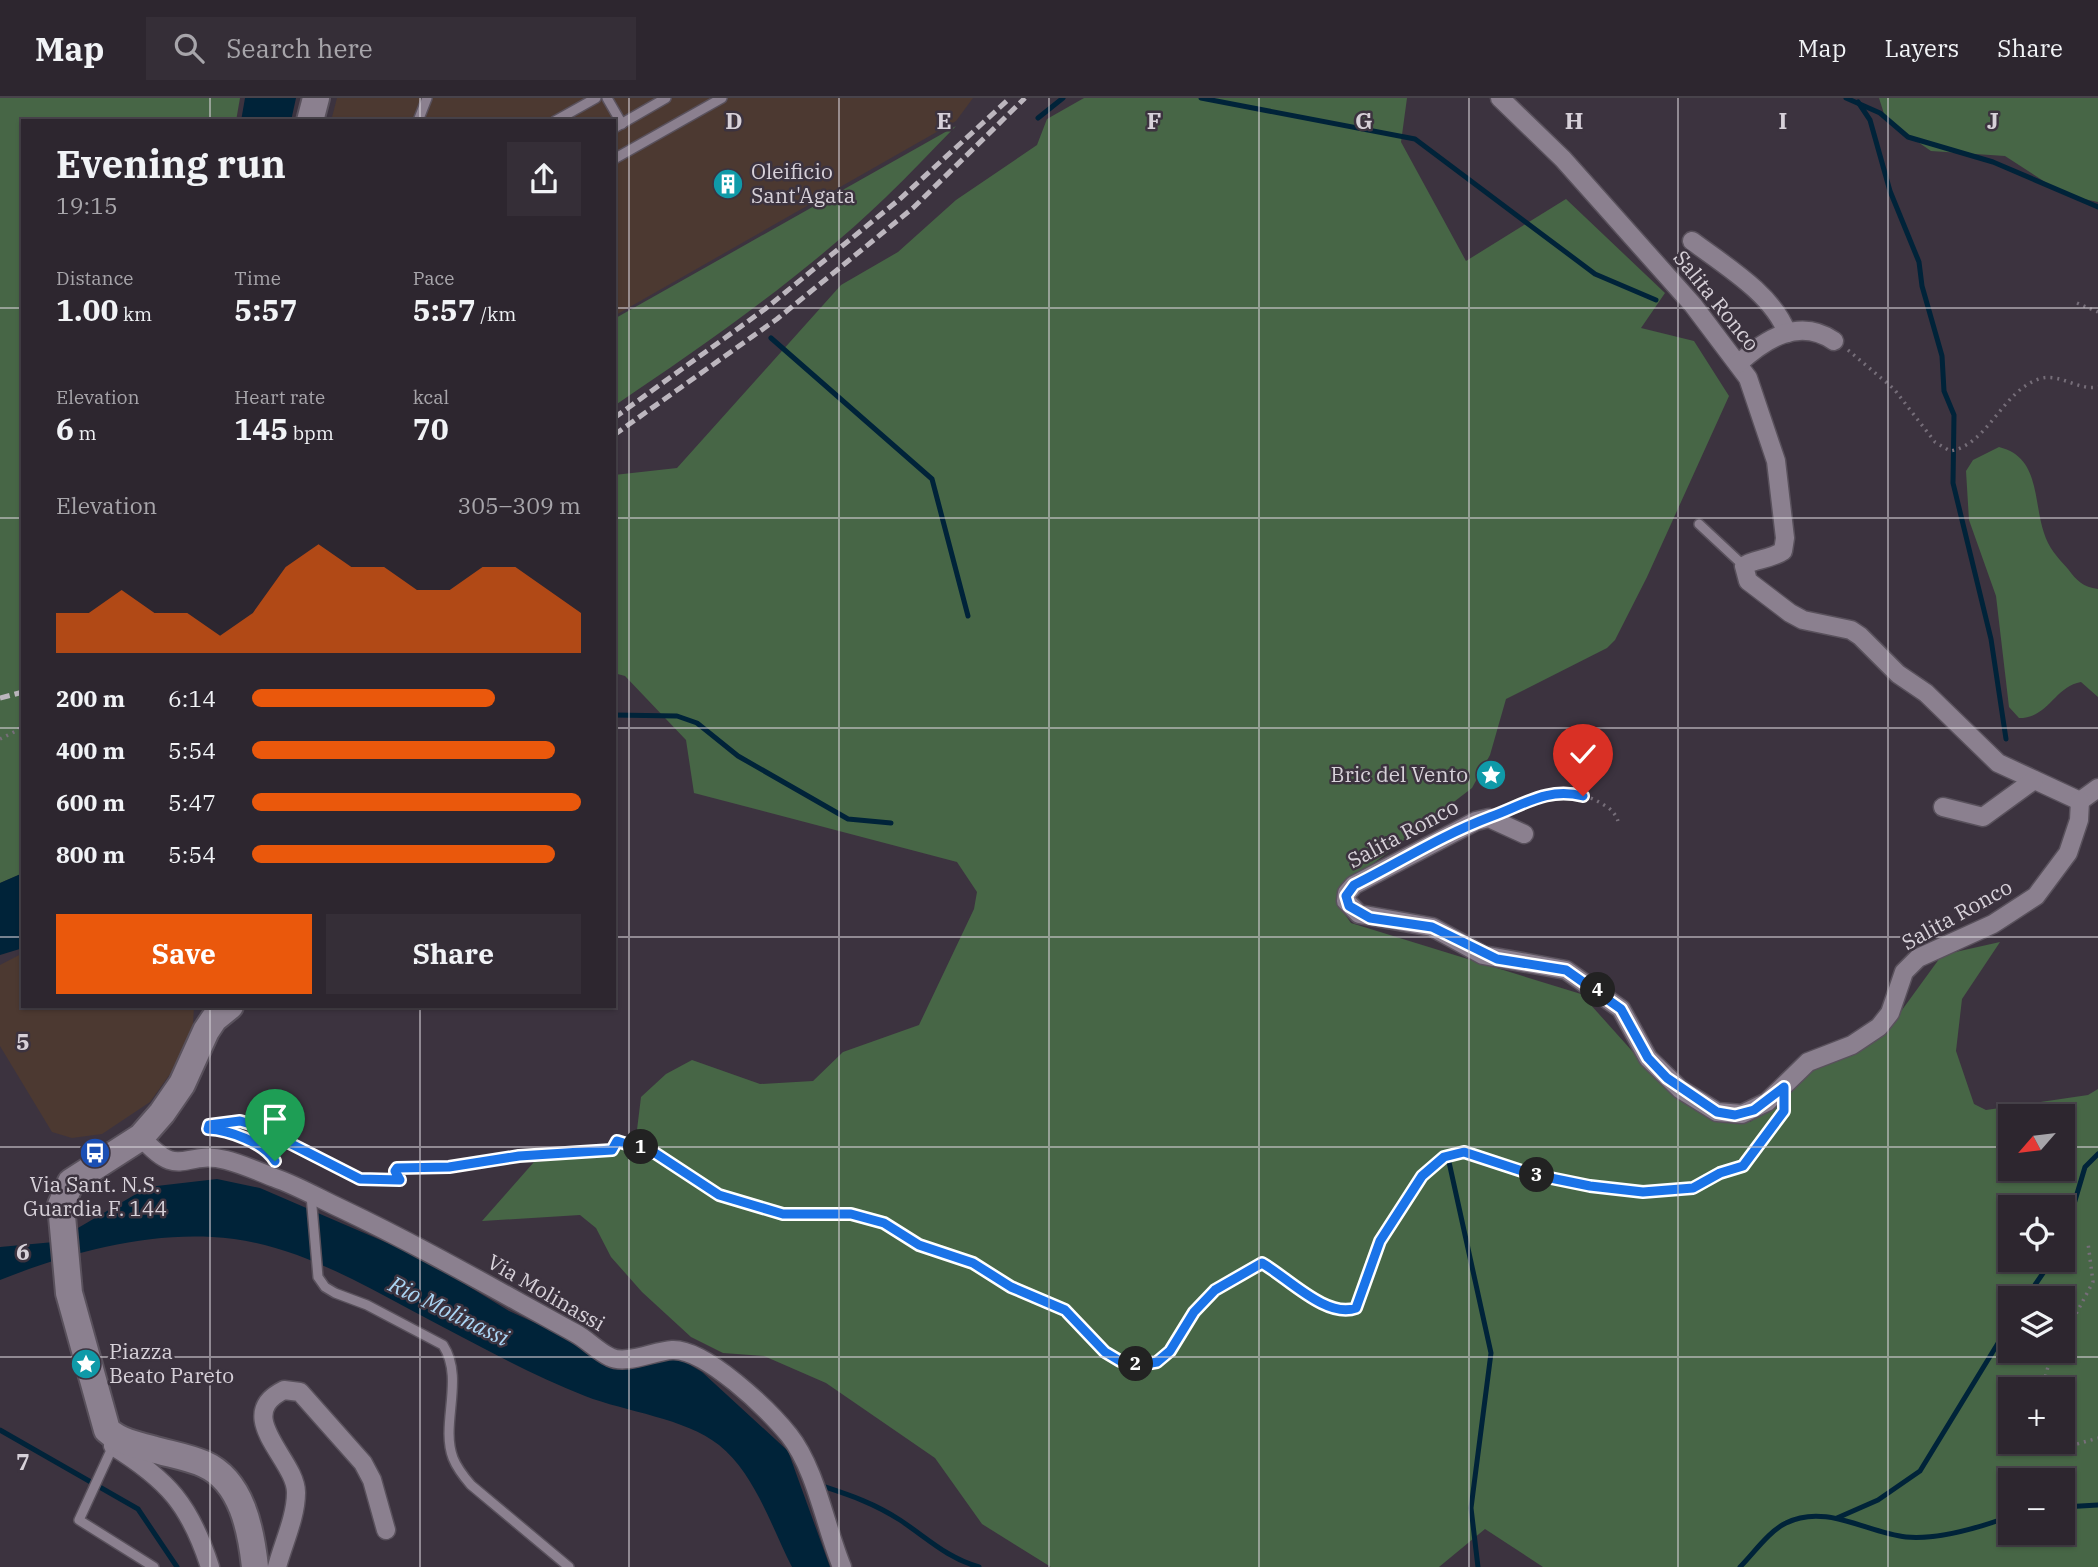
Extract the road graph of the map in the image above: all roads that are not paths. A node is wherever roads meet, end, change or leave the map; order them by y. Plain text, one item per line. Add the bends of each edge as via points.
1 (316, 98) edge
2 (427, 98) edge
3 (596, 98) edge
4 (607, 98) edge
5 (666, 98) edge
6 (722, 98) edge
7 (1500, 98) edge
8 (311, 119) edge
9 (419, 119) edge
10 (559, 119) edge
11 (615, 119) edge
12 (618, 126) edge
13 (616, 158) edge
14 (1692, 241) dead end
15 (1787, 332) junction
16 (1834, 341) road end
17 (1738, 364) junction
18 (1699, 524) dead end
19 (1744, 566) junction
20 (2034, 780) junction
21 (2098, 788) edge
22 (2089, 801) edge
23 (1943, 807) dead end
24 (1524, 834) dead end
25 (228, 1008) edge
26 (141, 1137) junction
27 (312, 1200) junction
28 (109, 1446) junction
29 (386, 1530) dead end
30 (153, 1567) edge
31 (210, 1567) edge
32 (255, 1567) edge
33 (276, 1567) edge
34 (569, 1567) edge
35 (842, 1567) edge

1 - 8 main road
2 - 9 lane
3 - 10 lane
4 - 11 lane
5 - 12 lane
6 - 13 lane
7 - 17 street, Salita Ronco via 1573,169 1693,305
14 - 15 street via 1768,304
15 - 16 street via 1806,330
15 - 17 street via 1763,343
17 - 19 street, Salita Ronco via 1748,378 1776,461 1785,538 1779,554
18 - 19 lane
19 - 20 street via 1748,580 1790,613 1860,636 1998,763
20 - 22 street
20 - 23 street via 1983,817
21 - 22 street
22 - 24 street, Salita Ronco via 2068,853 2036,896 1993,925 1918,958 1904,972 1890,1013 1879,1027 1852,1045 1799,1068 1784,1087 1754,1110 1735,1115 1717,1112 1692,1098 1661,1073 1621,1009 1566,970 1497,959 1432,927 1370,918 1349,906 1346,896 1354,885 1449,832 1489,818
25 - 26 main road via 206,1031 182,1084
26 - 27 street, Via Molinassi via 170,1162 224,1159 274,1177
26 - 28 main road via 71,1182 61,1205 69,1293
27 - 34 lane via 318,1277 325,1287 443,1345 452,1369 450,1448 458,1469
27 - 35 street, Via Molinassi via 424,1248 579,1335 611,1358 676,1350 698,1357 728,1378 789,1435 803,1456
28 - 30 lane via 79,1516 83,1524
28 - 31 street via 167,1483 182,1503
28 - 32 main road via 131,1443 202,1463 222,1476 247,1523
29 - 33 street via 363,1463 300,1392 284,1390 270,1399 265,1417 268,1440 288,1468 296,1493

